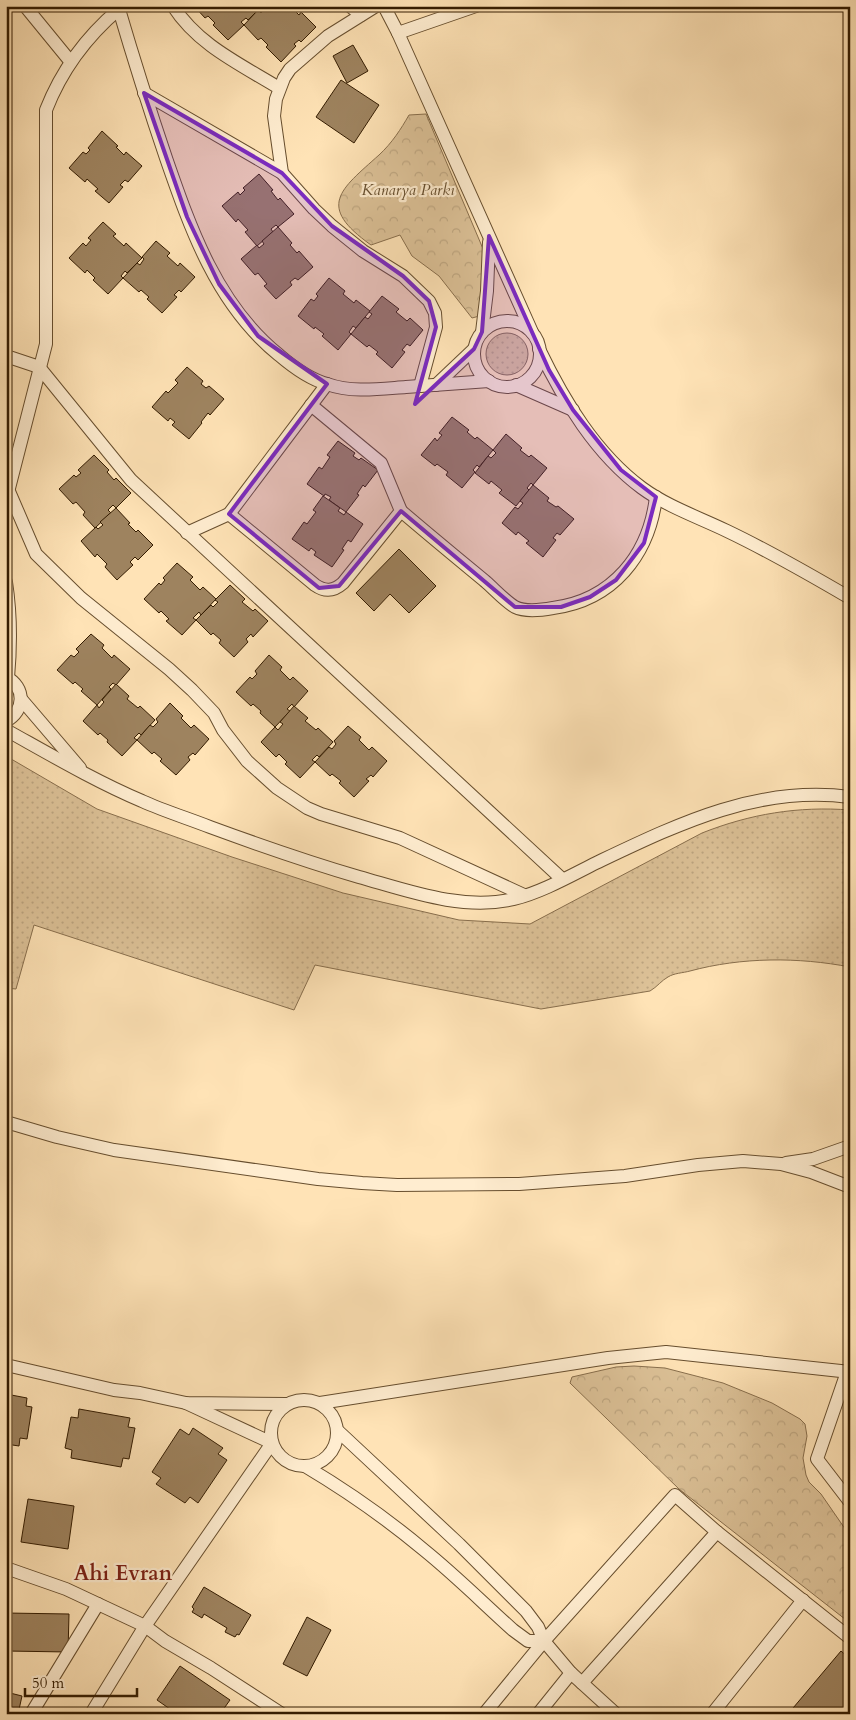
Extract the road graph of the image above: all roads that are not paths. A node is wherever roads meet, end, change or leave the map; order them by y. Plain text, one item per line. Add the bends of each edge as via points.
1 (25, 6) edge
2 (172, 6) edge
3 (350, 6) edge
4 (376, 6) edge
5 (384, 6) edge
6 (476, 6) edge
7 (119, 8) edge
8 (361, 15) junction
9 (398, 33) junction
10 (70, 62) junction
11 (279, 88) junction
12 (144, 93) junction
13 (282, 173) junction
14 (489, 236) junction
15 (482, 332) junction
16 (532, 332) junction
17 (474, 349) junction
18 (539, 349) junction
19 (6, 356) edge
20 (39, 367) junction
21 (489, 381) junction
22 (326, 384) junction
23 (436, 385) junction
24 (516, 385) junction
25 (420, 386) junction
26 (311, 405) junction
27 (573, 410) junction
28 (7, 493) edge
29 (656, 497) junction
30 (401, 511) junction
31 (229, 514) junction
32 (187, 533) junction
33 (6, 582) edge
34 (850, 598) edge
35 (7, 678) edge
36 (21, 699) junction
37 (6, 721) edge
38 (6, 730) edge
39 (86, 775) junction
40 (850, 797) edge
41 (562, 879) junction
42 (524, 895) junction
43 (6, 1122) edge
44 (850, 1146) edge
45 (781, 1164) junction
46 (850, 1187) edge
47 (6, 1364) edge
48 (848, 1372) edge
49 (186, 1403) junction
50 (320, 1403) junction
51 (287, 1404) junction
52 (338, 1431) junction
53 (272, 1443) junction
54 (305, 1466) junction
55 (850, 1502) edge
56 (717, 1532) junction
57 (6, 1568) edge
58 (803, 1600) junction
59 (98, 1604) junction
60 (145, 1626) junction
61 (850, 1638) edge
62 (544, 1641) junction
63 (571, 1673) junction
64 (582, 1683) junction
65 (31, 1714) edge
66 (91, 1714) edge
67 (282, 1714) edge
68 (484, 1714) edge
69 (538, 1714) edge
70 (616, 1714) edge
71 (712, 1714) edge

1 - 10 street
2 - 11 street via 202,40
3 - 8 street
4 - 8 street
5 - 9 street
6 - 9 street
7 - 10 street via 92,33
7 - 12 street
8 - 11 street via 328,36 290,69
9 - 14 street
10 - 20 street via 46,110 46,344
11 - 13 street via 274,116
12 - 13 street
12 - 22 street via 196,240 219,284 245,321 273,351 300,371
13 - 25 street via 332,226 403,276 428,301 435,313 436,327
14 - 15 street
14 - 16 street
15 - 16 street via 498,322 507,321 525,326
15 - 17 street
16 - 18 street
17 - 21 street via 477,367
17 - 23 street
18 - 24 street via 539,359 532,376
18 - 27 street
19 - 20 street
20 - 28 street
20 - 32 street via 131,480
21 - 23 street
21 - 24 street via 506,387
22 - 25 street via 365,390
22 - 26 street
23 - 25 street
24 - 27 street
26 - 30 street via 381,463
26 - 31 street
27 - 29 street via 621,470
28 - 42 street via 36,554 81,598 192,690 214,713 247,761 277,788 314,811 400,838
29 - 30 street via 644,543 621,574 590,597 546,609 515,607
29 - 34 street via 764,549
30 - 31 street via 343,583 329,590 315,585
31 - 32 street
32 - 41 street
33 - 35 street via 11,631
35 - 36 street via 18,687
36 - 37 street via 17,712
36 - 39 street
38 - 39 street
39 - 42 street via 142,802 288,855 385,885 467,903
40 - 41 street via 794,796 722,808
41 - 42 street
43 - 45 street via 114,1150 318,1179 397,1185 519,1184 625,1176 720,1162
44 - 45 street via 813,1159
45 - 46 street
47 - 49 street via 114,1390
48 - 50 street via 666,1352 608,1358
48 - 55 street via 818,1459
49 - 51 street
49 - 53 street
50 - 51 street via 309,1399
50 - 52 street via 329,1410
51 - 53 street via 272,1421
52 - 54 street via 337,1442 328,1455 315,1464
52 - 62 street via 526,1611 538,1626
53 - 54 street via 284,1460
53 - 60 street
54 - 62 street via 350,1494 425,1550 528,1641
56 - 58 street
56 - 62 street via 675,1495
56 - 64 street
57 - 59 street
58 - 61 street
58 - 71 street
59 - 60 street
59 - 65 street
60 - 66 street
60 - 67 street
62 - 63 street
62 - 68 street
63 - 64 street
63 - 69 street
64 - 70 street

